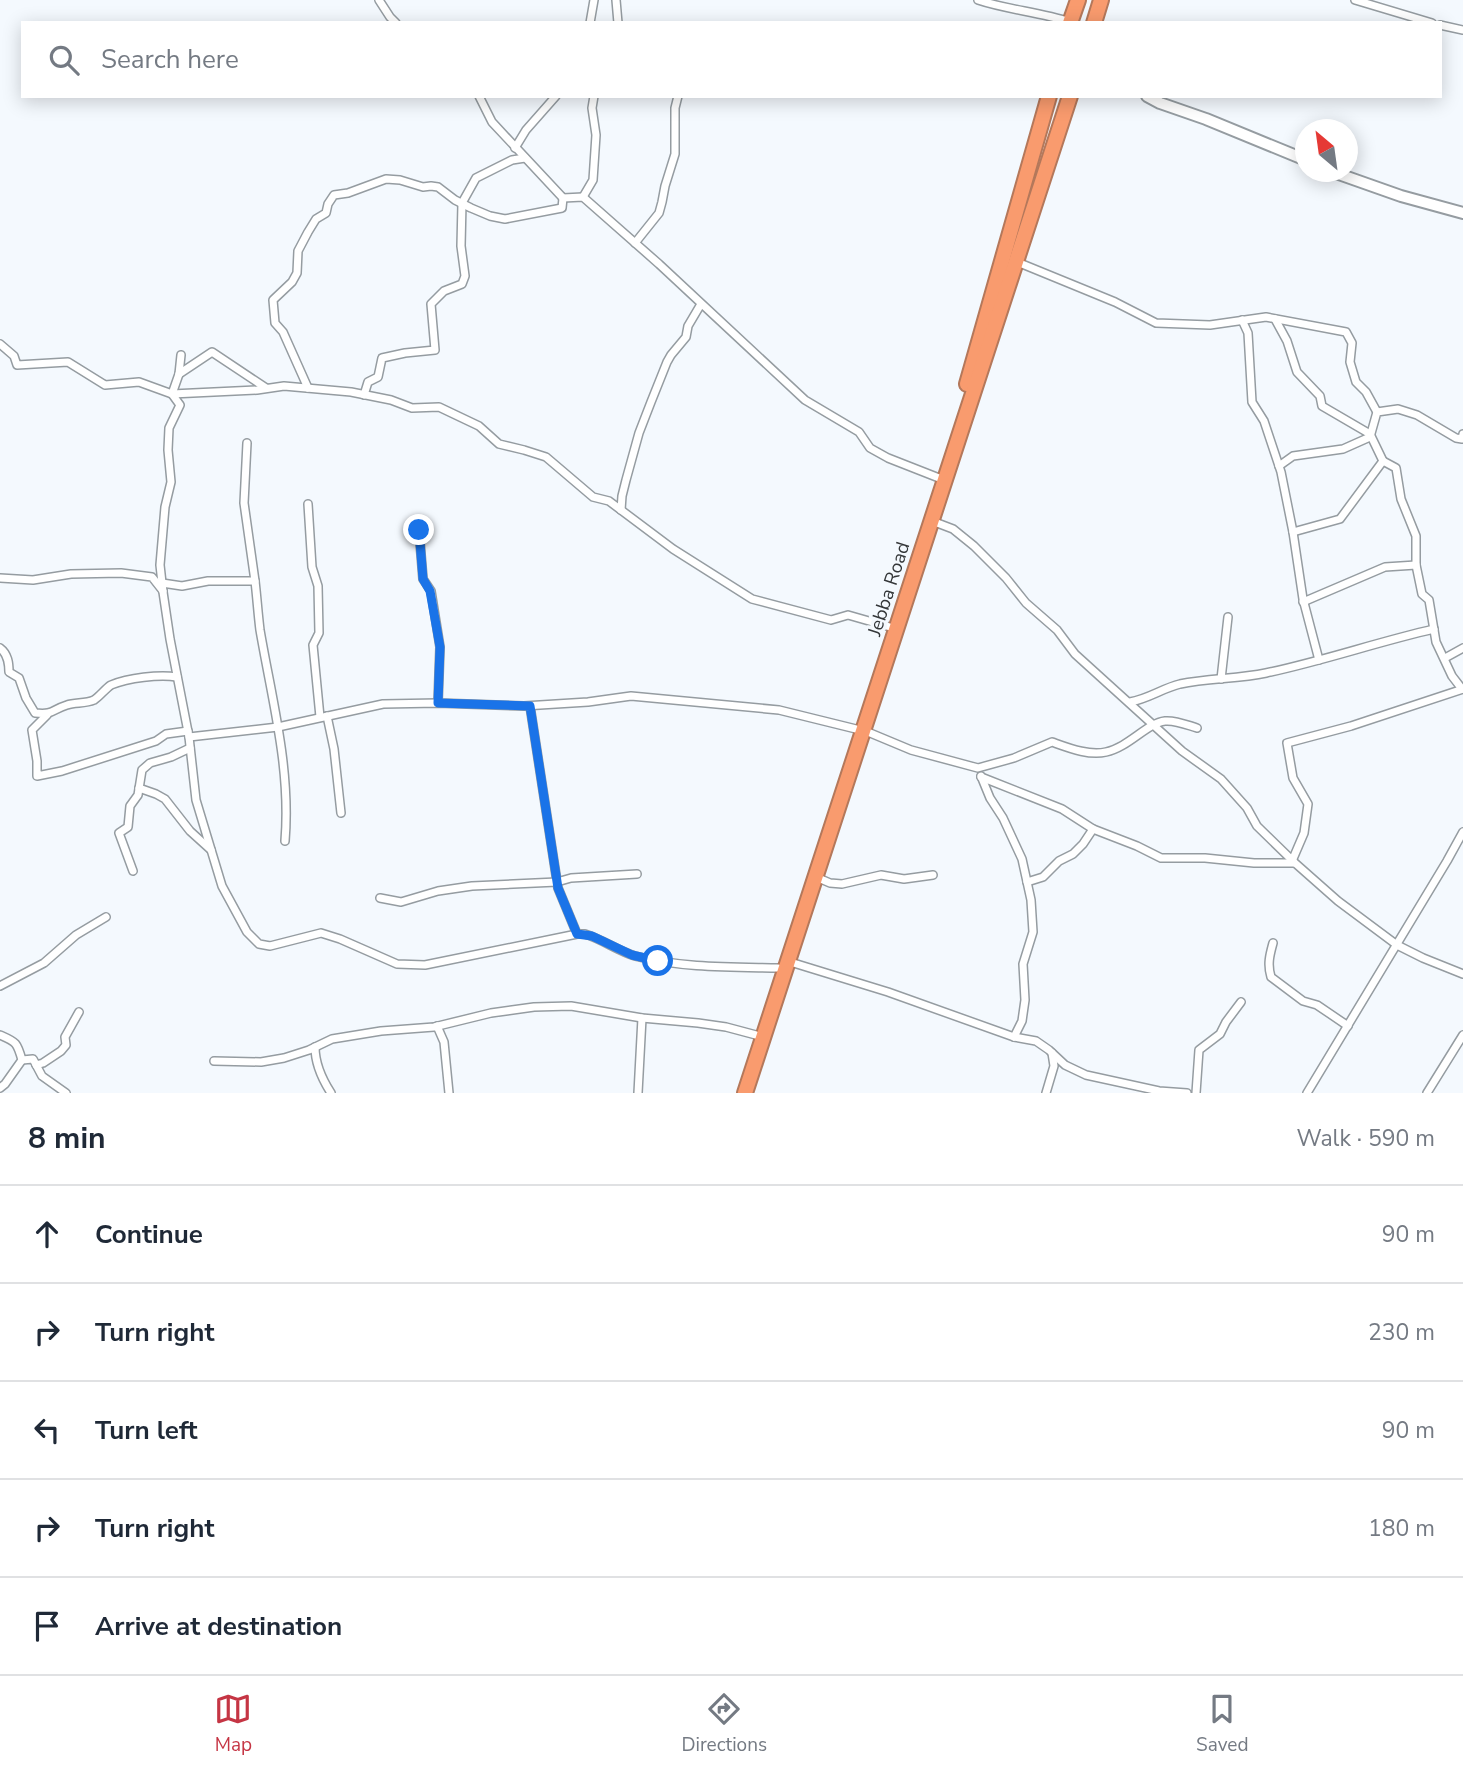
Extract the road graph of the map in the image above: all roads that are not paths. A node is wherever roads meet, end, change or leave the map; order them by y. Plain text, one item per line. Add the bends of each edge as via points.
1 (379, 0) edge
2 (594, 0) edge
3 (616, 0) edge
4 (978, 0) edge
5 (1078, 0) edge
6 (1101, 0) edge
7 (1355, 0) edge
8 (394, 21) edge
9 (590, 21) edge
10 (618, 21) edge
11 (1064, 21) edge
12 (1071, 21) edge
13 (1095, 21) edge
14 (1425, 21) edge
15 (1442, 25) edge
16 (1463, 30) edge
17 (480, 98) edge
18 (553, 98) edge
19 (594, 98) edge
20 (678, 98) edge
21 (1048, 98) edge
22 (1069, 98) edge
23 (1151, 98) edge
24 (515, 148) junction
25 (1295, 155) edge
26 (525, 158) junction
27 (1358, 181) edge
28 (583, 197) junction
29 (562, 198) junction
30 (462, 203) junction
31 (1463, 213) edge
32 (635, 243) junction
33 (1017, 262) junction
34 (701, 304) junction
35 (1275, 319) junction
36 (1242, 320) junction
37 (0, 344) edge
38 (181, 355) dead end
39 (178, 374) junction
40 (267, 388) junction
41 (308, 388) junction
42 (173, 394) junction
43 (364, 395) junction
44 (1377, 412) junction
45 (961, 419) junction
46 (1370, 434) junction
47 (1463, 434) edge
48 (247, 443) dead end
49 (1382, 461) junction
50 (1279, 466) junction
51 (939, 478) junction
52 (308, 504) dead end
53 (621, 510) junction
54 (931, 520) junction
55 (419, 530) dead end
56 (1293, 531) junction
57 (1416, 565) junction
58 (0, 578) edge
59 (255, 581) junction
60 (162, 583) junction
61 (163, 592) junction
62 (1303, 602) junction
63 (1228, 617) dead end
64 (890, 627) junction
65 (1434, 629) junction
66 (0, 648) edge
67 (1463, 648) edge
68 (1445, 658) junction
69 (1319, 660) junction
70 (177, 677) junction
71 (1221, 679) junction
72 (1463, 689) edge
73 (1130, 702) junction
74 (438, 703) junction
75 (530, 706) junction
76 (47, 715) junction
77 (323, 716) junction
78 (1154, 725) junction
79 (278, 727) junction
80 (1197, 728) dead end
81 (859, 730) junction
82 (189, 734) junction
83 (190, 748) junction
84 (978, 768) junction
85 (981, 777) junction
86 (139, 788) junction
87 (341, 813) dead end
88 (1093, 830) junction
89 (1463, 832) edge
90 (285, 841) dead end
91 (211, 850) junction
92 (1294, 862) junction
93 (133, 871) dead end
94 (637, 874) dead end
95 (933, 875) dead end
96 (816, 877) junction
97 (557, 882) junction
98 (1027, 882) junction
99 (380, 898) dead end
100 (106, 917) dead end
101 (577, 934) junction
102 (1273, 943) dead end
103 (1397, 944) junction
104 (782, 964) junction
105 (1463, 974) edge
106 (0, 986) edge
107 (1241, 1002) dead end
108 (79, 1012) dead end
109 (642, 1018) junction
110 (437, 1026) junction
111 (1348, 1026) junction
112 (0, 1035) edge
113 (756, 1035) junction
114 (1463, 1035) edge
115 (1014, 1037) junction
116 (315, 1047) junction
117 (1052, 1052) junction
118 (22, 1060) junction
119 (214, 1061) dead end
120 (36, 1065) junction
121 (0, 1088) edge
122 (66, 1093) edge
123 (331, 1093) edge
124 (449, 1093) edge
125 (638, 1093) edge
126 (737, 1093) edge
127 (745, 1093) edge
128 (1046, 1093) edge
129 (1187, 1093) edge
130 (1196, 1093) edge
131 (1307, 1093) edge
132 (1427, 1093) edge

1 - 8 street
2 - 9 street
3 - 10 street
4 - 11 street
5 - 12 highway
6 - 13 highway
7 - 14 street
15 - 16 street
17 - 24 street via 492,122
18 - 24 street
19 - 28 street via 593,180
20 - 32 street via 675,154 659,213
21 - 45 highway, Jebba Road
22 - 33 highway, Jebba Road
23 - 25 street
24 - 26 street
26 - 29 street
26 - 30 street via 476,178
27 - 31 street
28 - 29 street
28 - 32 street
29 - 30 street via 562,208 505,219
30 - 41 street via 438,187 386,179 334,195 298,251 292,282 273,300 275,323
30 - 43 street via 465,276 462,284 444,291 431,304 435,350 382,358 378,377 368,382
32 - 34 street
33 - 36 street via 1156,323 1210,325
33 - 45 highway, Jebba Road
34 - 51 street via 805,400 859,432 870,448
34 - 53 street via 686,337 667,362 647,412 625,480
35 - 36 street
35 - 44 street via 1346,332 1352,343 1350,362 1356,382
35 - 46 street via 1297,372 1320,396 1322,406
36 - 50 street via 1248,333 1252,402 1264,421
37 - 42 street via 17,365 68,362 106,385 139,382
38 - 39 street
39 - 40 street via 212,352
39 - 42 street
40 - 41 street
40 - 42 street
41 - 43 street
42 - 60 street via 180,405 169,428 171,482 164,519
43 - 53 street via 412,408 439,407 479,426 499,444 546,457 593,497
44 - 46 street
44 - 47 street via 1398,409 1418,415 1456,438 1462,439
45 - 51 highway, Jebba Road
45 - 54 highway, Jebba Road
46 - 49 street
46 - 50 street via 1343,449 1293,456
48 - 59 street via 244,503
49 - 56 street via 1340,519
49 - 57 street via 1396,468 1401,499 1416,536
50 - 56 street
51 - 64 highway, Jebba Road
52 - 77 street via 312,567 318,586 319,633 313,645
53 - 64 street via 673,550 752,599 831,620 848,615
54 - 73 street via 953,529 974,546 1075,654
54 - 81 highway, Jebba Road
55 - 74 street via 423,579 430,591 440,647
56 - 62 street
57 - 62 street via 1385,566
57 - 65 street
58 - 61 street via 121,573 152,577
59 - 60 street
59 - 79 street
60 - 61 street
61 - 70 street
62 - 69 street
63 - 71 street
64 - 81 highway, Jebba Road
65 - 68 street
65 - 69 street
66 - 76 street via 35,713
67 - 68 street
68 - 72 street
69 - 71 street
70 - 76 street via 110,686 95,699
70 - 82 street
71 - 73 street via 1177,685
72 - 92 street via 1287,743 1293,778 1308,804
73 - 78 street
74 - 75 street
74 - 77 street via 383,704
75 - 81 street via 631,696 779,710
75 - 97 street
76 - 82 street via 32,730 37,776 156,741 166,734
77 - 79 street
77 - 87 street via 334,749
78 - 80 street via 1169,721
78 - 84 street via 1123,747 1104,753 1052,742
78 - 92 street via 1221,779 1257,826
79 - 82 street
79 - 90 street via 286,779
81 - 84 street
81 - 96 highway, Jebba Road
81 - 104 highway, Jebba Road
82 - 83 street
83 - 86 street via 150,763 142,770
83 - 91 street via 196,800
84 - 85 street
85 - 88 street via 1062,809
85 - 98 street via 1013,837
86 - 91 street via 165,799
86 - 93 street via 130,806 128,827 119,833
88 - 92 street via 1161,858
88 - 98 street via 1073,854 1043,877
89 - 103 street
91 - 101 street via 222,886 247,932 259,944 270,946 321,933 397,964 425,965
92 - 103 street
94 - 97 street
95 - 96 street via 881,875 842,884
96 - 104 highway, Jebba Road
97 - 99 street via 472,886 401,902
97 - 101 street
98 - 115 street via 1033,932 1023,964 1022,1021
100 - 106 street via 44,963
101 - 104 street via 632,955 693,967
102 - 111 street via 1270,977
103 - 105 street
103 - 111 street
104 - 113 highway, Jebba Road
104 - 115 street via 888,992
104 - 127 highway, Jebba Road
107 - 130 street via 1220,1034 1199,1050
108 - 120 street via 65,1037 66,1045
109 - 110 street via 571,1006 534,1007
109 - 113 street
109 - 125 street
110 - 116 street via 332,1039
110 - 124 street via 444,1042
111 - 131 street
112 - 118 street via 13,1040
113 - 126 highway, Jebba Road
114 - 132 street
115 - 117 street via 1036,1041
116 - 119 street via 261,1062
116 - 123 street
117 - 128 street via 1054,1066
117 - 129 street via 1086,1075
118 - 120 street via 33,1059
118 - 121 street
120 - 122 street via 42,1076

